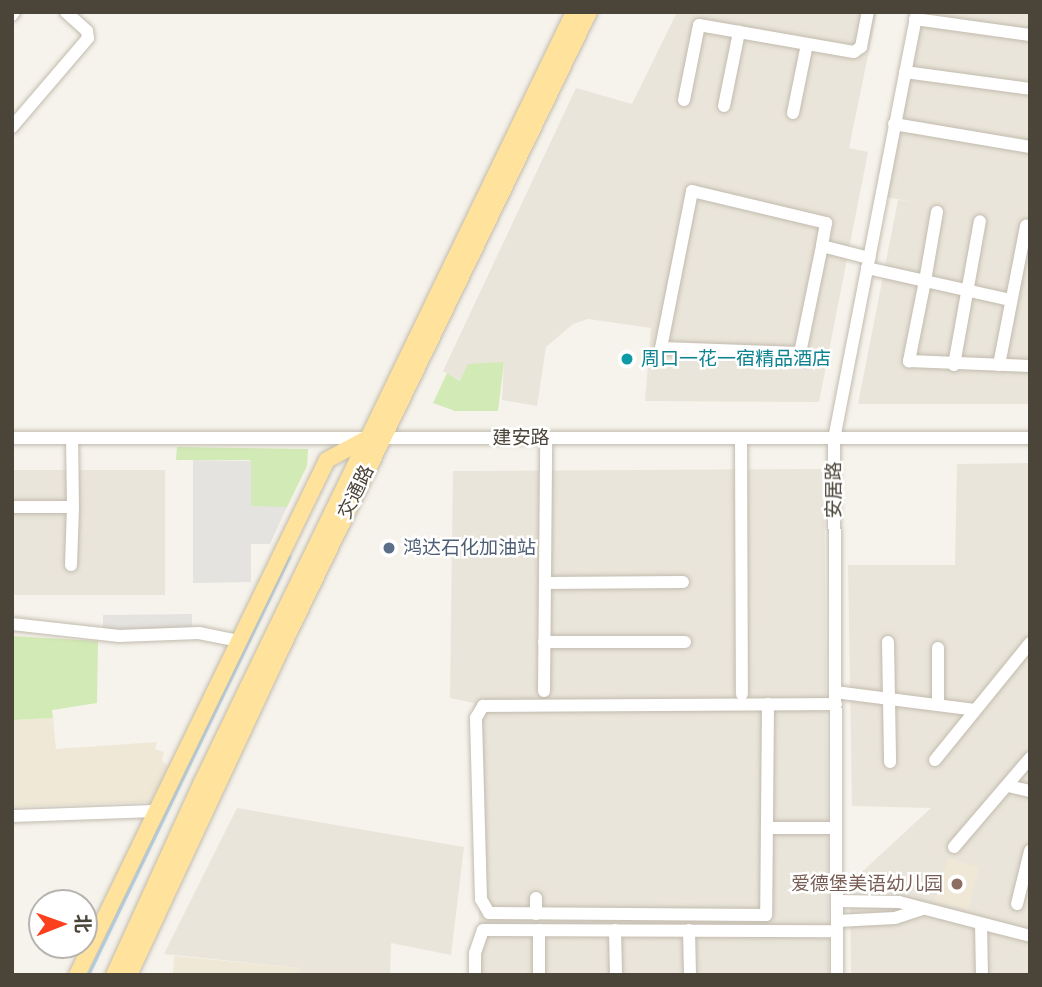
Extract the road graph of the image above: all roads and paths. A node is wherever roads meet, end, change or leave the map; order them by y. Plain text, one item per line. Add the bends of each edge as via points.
1 (66, 12) edge
2 (574, 12) edge
3 (590, 12) edge
4 (868, 12) edge
5 (916, 16) edge
6 (739, 32) junction
7 (1030, 35) edge
8 (807, 44) junction
9 (905, 72) junction
10 (1030, 89) edge
11 (684, 100) dead end
12 (724, 106) dead end
13 (793, 113) dead end
14 (894, 124) junction
15 (12, 127) edge
16 (1030, 147) edge
17 (937, 212) dead end
18 (980, 221) dead end
19 (1026, 226) dead end
20 (822, 246) junction
21 (868, 263) junction
22 (925, 281) junction
23 (968, 290) junction
24 (1011, 300) junction
25 (954, 365) junction
26 (999, 365) junction
27 (1030, 366) edge
28 (12, 438) edge
29 (72, 438) junction
30 (375, 438) junction
31 (546, 438) junction
32 (741, 438) junction
33 (1030, 438) edge
34 (834, 439) junction
35 (12, 507) edge
36 (73, 507) junction
37 (71, 565) dead end
38 (683, 582) dead end
39 (545, 583) junction
40 (12, 624) edge
41 (239, 641) junction
42 (544, 642) junction
43 (685, 642) dead end
44 (888, 642) dead end
45 (1030, 643) edge
46 (938, 648) dead end
47 (264, 654) junction
48 (544, 691) dead end
49 (742, 694) dead end
50 (835, 698) junction
51 (887, 698) junction
52 (768, 704) junction
53 (938, 704) junction
54 (975, 710) junction
55 (1030, 758) edge
56 (935, 760) dead end
57 (890, 762) dead end
58 (176, 769) junction
59 (202, 782) junction
60 (1008, 786) junction
61 (1030, 791) edge
62 (156, 811) junction
63 (12, 816) edge
64 (768, 828) junction
65 (836, 828) junction
66 (954, 847) dead end
67 (1030, 851) edge
68 (536, 898) dead end
69 (837, 901) junction
70 (1017, 904) dead end
71 (922, 909) junction
72 (536, 914) junction
73 (981, 924) junction
74 (837, 926) junction
75 (538, 930) junction
76 (615, 930) junction
77 (689, 930) junction
78 (1030, 936) edge
79 (77, 975) edge
80 (114, 975) edge
81 (129, 975) edge
82 (475, 975) edge
83 (539, 975) edge
84 (616, 975) edge
85 (690, 975) edge
86 (837, 975) edge
87 (982, 975) edge

1 - 15 street via 87,30 88,38
2 - 30 main road, 交通路
3 - 30 main road, 交通路
4 - 8 street via 861,47 854,52
5 - 7 street
5 - 9 street, 安居路
6 - 8 street
6 - 11 street via 699,26
6 - 12 street
8 - 13 street
9 - 10 street
9 - 14 street, 安居路
14 - 16 street
14 - 21 street, 安居路
17 - 22 street
18 - 23 street
19 - 24 street
20 - 20 street via 826,223 692,191 661,348 800,353
20 - 21 street
21 - 22 street
21 - 34 street, 安居路
22 - 23 street
22 - 25 street via 909,361
23 - 24 street
23 - 25 street
24 - 26 street
25 - 26 street
26 - 27 street
28 - 29 street, 建安路
29 - 30 street, 建安路
29 - 36 street
30 - 31 street, 建安路
30 - 41 main road via 327,460
30 - 47 main road, 交通路
30 - 81 main road, 交通路
31 - 32 street, 建安路
31 - 39 street
32 - 34 street, 建安路
32 - 49 street
33 - 34 street, 建安路
34 - 50 street, 安居路
35 - 36 street
36 - 37 street
38 - 39 street
39 - 42 street
40 - 41 street via 119,636 199,633
41 - 47 main road
41 - 58 main road
42 - 43 street
42 - 48 street
44 - 51 street
45 - 54 street
46 - 53 street
47 - 59 main road, 交通路
50 - 51 street
50 - 52 street
50 - 65 street, 安居路
51 - 53 street
51 - 57 street
52 - 64 street
52 - 72 street via 483,706 476,718 481,898 489,913
53 - 54 street
54 - 56 street
55 - 60 street
58 - 59 main road
58 - 62 main road
59 - 80 main road, 交通路
60 - 61 street
60 - 66 street
62 - 63 street
62 - 79 main road
64 - 65 street
64 - 72 street via 766,915
65 - 69 street, 安居路
67 - 70 street
68 - 72 street
69 - 71 street via 900,902
69 - 74 street, 安居路
71 - 73 street
71 - 74 street via 895,918
73 - 78 street
73 - 87 street
74 - 77 street
74 - 86 street, 安居路
75 - 76 street
75 - 82 street via 483,930 475,953
75 - 83 street
76 - 77 street
76 - 84 street
77 - 85 street

